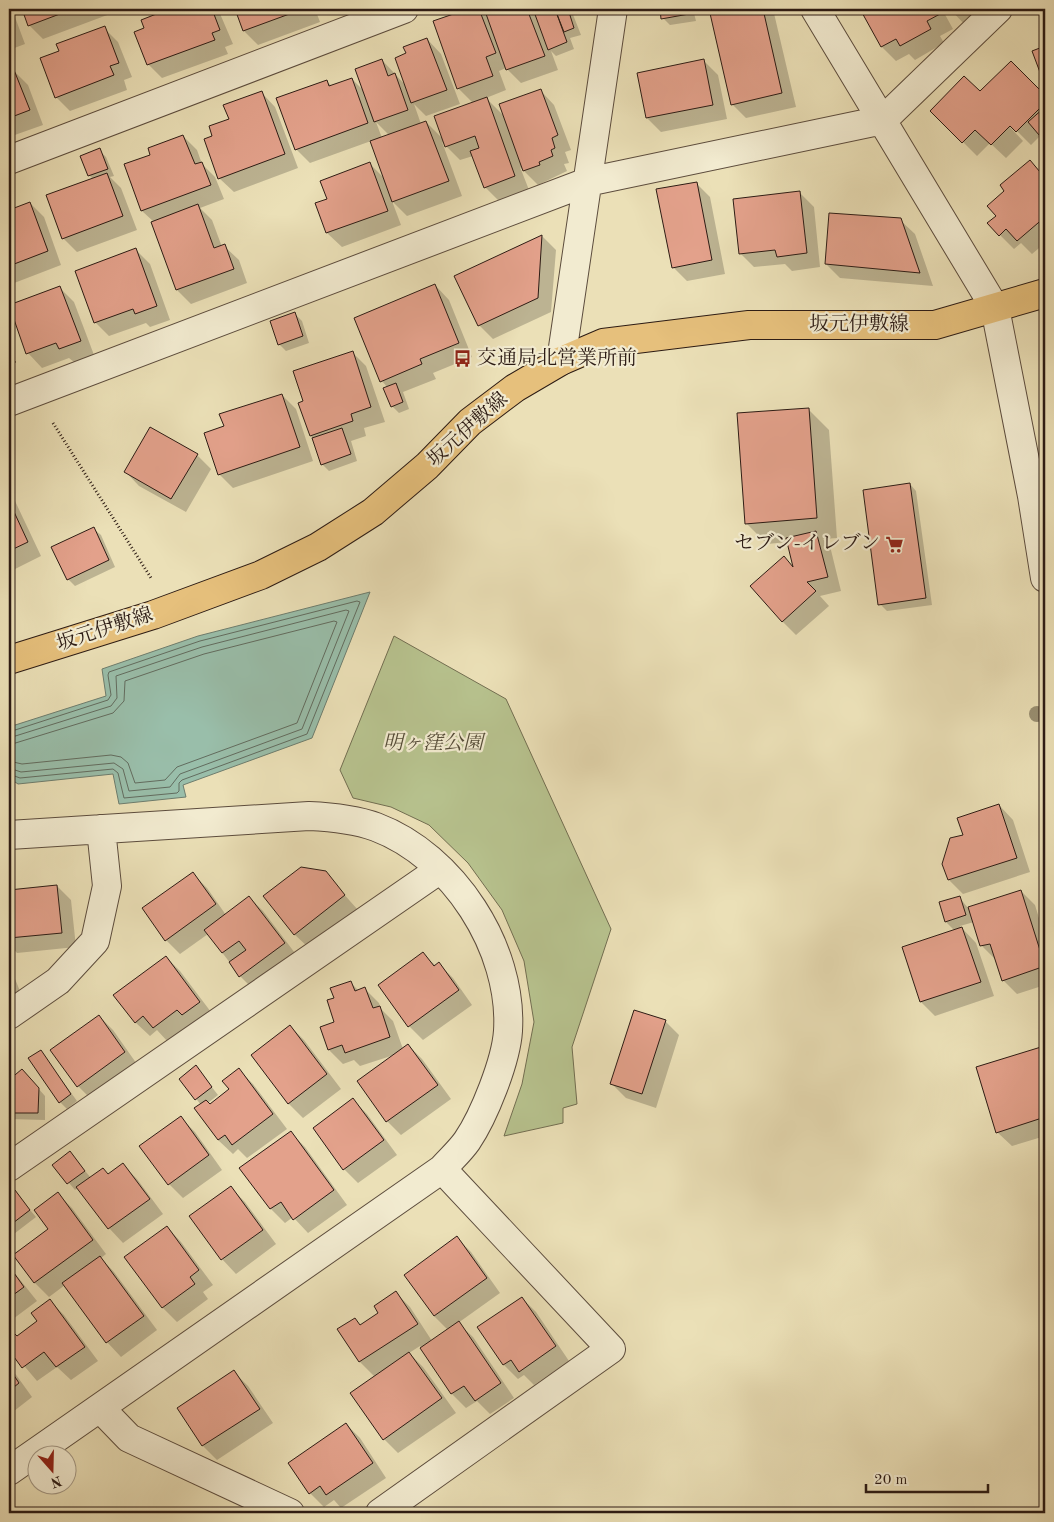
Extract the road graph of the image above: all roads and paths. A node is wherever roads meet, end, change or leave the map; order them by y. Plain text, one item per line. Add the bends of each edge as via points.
1 (404, 9) edge
2 (613, 9) edge
3 (815, 9) edge
4 (998, 9) edge
5 (884, 120) junction
6 (9, 160) edge
7 (587, 182) junction
8 (1045, 293) edge
9 (995, 308) junction
10 (9, 352) edge
11 (561, 361) junction
12 (34, 392) junction
13 (9, 402) edge
14 (1039, 496) edge
15 (1045, 578) edge
16 (156, 585) dead end
17 (9, 660) edge
18 (101, 829) junction
19 (9, 835) edge
20 (439, 870) junction
21 (9, 1015) edge
22 (9, 1166) edge
23 (442, 1169) junction
24 (100, 1408) junction
25 (9, 1471) edge
26 (290, 1513) edge
27 (380, 1513) edge

1 - 6 street
2 - 7 street
3 - 5 street
4 - 5 street
5 - 7 street
5 - 9 street
7 - 11 street
7 - 12 street
8 - 9 main road, 坂元伊敷線
9 - 11 main road, 坂元伊敷線 via 935,325 749,325 664,334 603,343
9 - 14 street
10 - 12 path
11 - 17 main road, 坂元伊敷線 via 515,388 470,422 427,466 373,512 318,547 261,575
12 - 13 street
12 - 16 path
14 - 15 street
18 - 19 street
18 - 20 street via 309,816 345,818 400,838
18 - 21 street via 106,886 95,941 58,981
20 - 22 street
20 - 23 street via 466,898 483,923 498,958 506,998 508,1032 486,1106 467,1141
23 - 24 street
23 - 27 street via 611,1349
24 - 25 street
24 - 26 street via 130,1438

